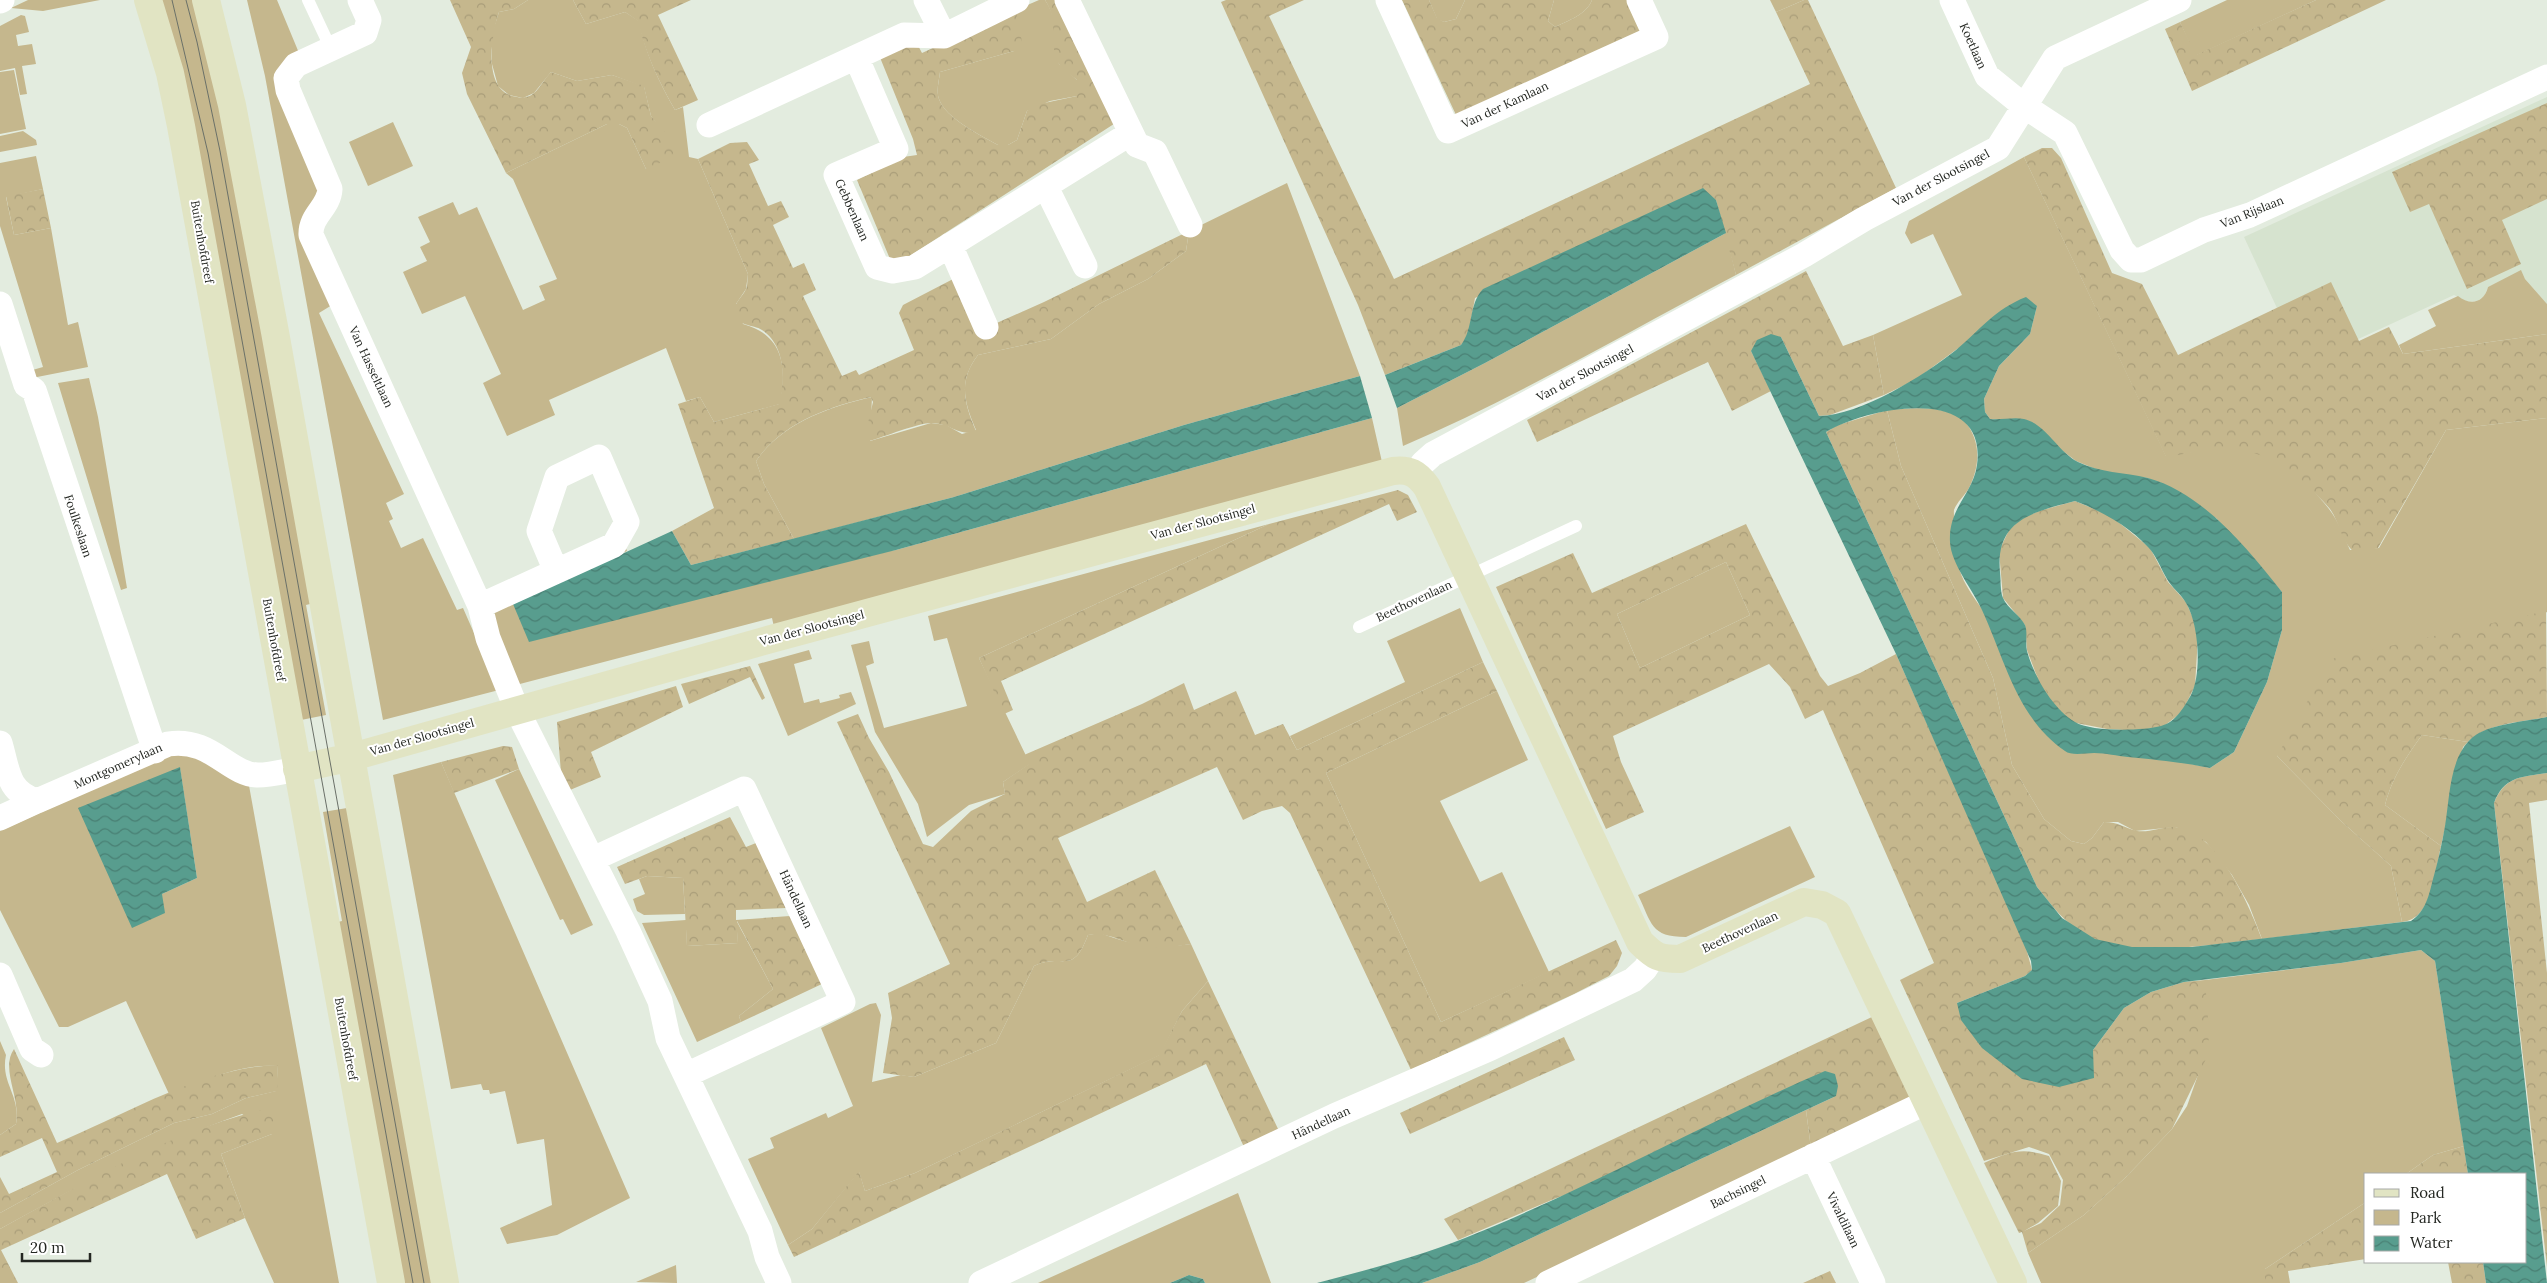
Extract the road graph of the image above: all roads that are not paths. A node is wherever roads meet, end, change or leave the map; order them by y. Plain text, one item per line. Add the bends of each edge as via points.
1 (148, 0) edge
2 (206, 0) edge
3 (308, 0) edge
4 (360, 0) edge
5 (926, 0) edge
6 (1017, 0) edge
7 (1067, 0) edge
8 (1388, 0) edge
9 (1638, 0) edge
10 (1952, 0) edge
11 (2179, 0) edge
12 (944, 36) junction
13 (331, 48) junction
14 (856, 59) junction
15 (2547, 77) edge
16 (2024, 106) junction
17 (709, 126) dead end
18 (1130, 133) junction
19 (1046, 187) junction
20 (1190, 225) dead end
21 (950, 245) junction
22 (1085, 266) dead end
23 (0, 304) edge
24 (986, 327) dead end
25 (1416, 474) junction
26 (1576, 526) dead end
27 (556, 570) dead end
28 (1469, 576) junction
29 (480, 606) junction
30 (1359, 627) dead end
31 (517, 710) junction
32 (0, 743) edge
33 (155, 750) junction
34 (352, 757) junction
35 (297, 768) junction
36 (37, 801) junction
37 (0, 818) edge
38 (593, 859) junction
39 (1654, 955) junction
40 (0, 975) edge
41 (41, 1055) dead end
42 (686, 1075) junction
43 (1927, 1102) junction
44 (1813, 1156) junction
45 (390, 1283) edge
46 (445, 1283) edge
47 (779, 1283) edge
48 (981, 1283) edge
49 (1548, 1283) edge
50 (1873, 1283) edge
51 (2014, 1283) edge

1 - 35 street, Buitenhofdreef via 170,73 181,126
2 - 34 street via 232,105
3 - 13 lane
4 - 13 street, Van Hasseltlaan via 369,20 365,33
5 - 12 street
6 - 12 street
7 - 18 street
8 - 9 street, Van der Kamlaan via 1448,131 1656,36
10 - 16 street, Koetlaan via 1987,76
11 - 16 street, Van der Slootsingel via 2054,58
12 - 14 street via 904,34
13 - 29 street, Van Hasseltlaan via 296,64 286,78 288,90 330,189 328,201 312,221 312,235
14 - 17 street
14 - 21 street, Gebbenlaan via 896,149 836,174 877,267 893,271 915,266
15 - 16 street, Van Rijslaan via 2250,215 2204,230 2141,260 2131,260 2122,250 2065,133
16 - 25 street, Van der Slootsingel via 1998,148 1433,454 1422,463
18 - 19 street, Gebbenlaan
18 - 20 street via 1137,145 1155,152
19 - 21 street, Gebbenlaan
19 - 22 street
21 - 24 street
23 - 33 street, Foulkeslaan via 26,385 34,390
25 - 28 street via 1426,487
25 - 31 street, Van der Slootsingel via 1393,471
26 - 28 lane, Beethovenlaan
27 - 29 street
28 - 30 lane, Beethovenlaan
28 - 39 street via 1629,921 1640,942
29 - 31 street, Van Hasseltlaan via 488,638
31 - 34 street, Van der Slootsingel
31 - 38 street
32 - 36 street via 14,789 23,797
33 - 35 street, Montgomerylaan via 174,743 192,744 257,775
33 - 36 street, Montgomerylaan
34 - 35 street, Van der Slootsingel
34 - 46 street
35 - 45 street, Buitenhofdreef
36 - 37 street, Montgomerylaan
38 - 42 street via 660,1001 668,1038
38 - 42 street, Händellaan via 744,789 843,1002
39 - 43 street, Beethovenlaan via 1663,959 1680,959 1804,902 1822,905 1837,913
39 - 48 street, Händellaan via 1633,980 1491,1048 1334,1116
40 - 41 street via 32,1049
42 - 47 street via 760,1231
43 - 44 street, Bachsingel
43 - 51 street, Beethovenlaan
44 - 49 street, Bachsingel
44 - 50 street, Vivaldilaan

